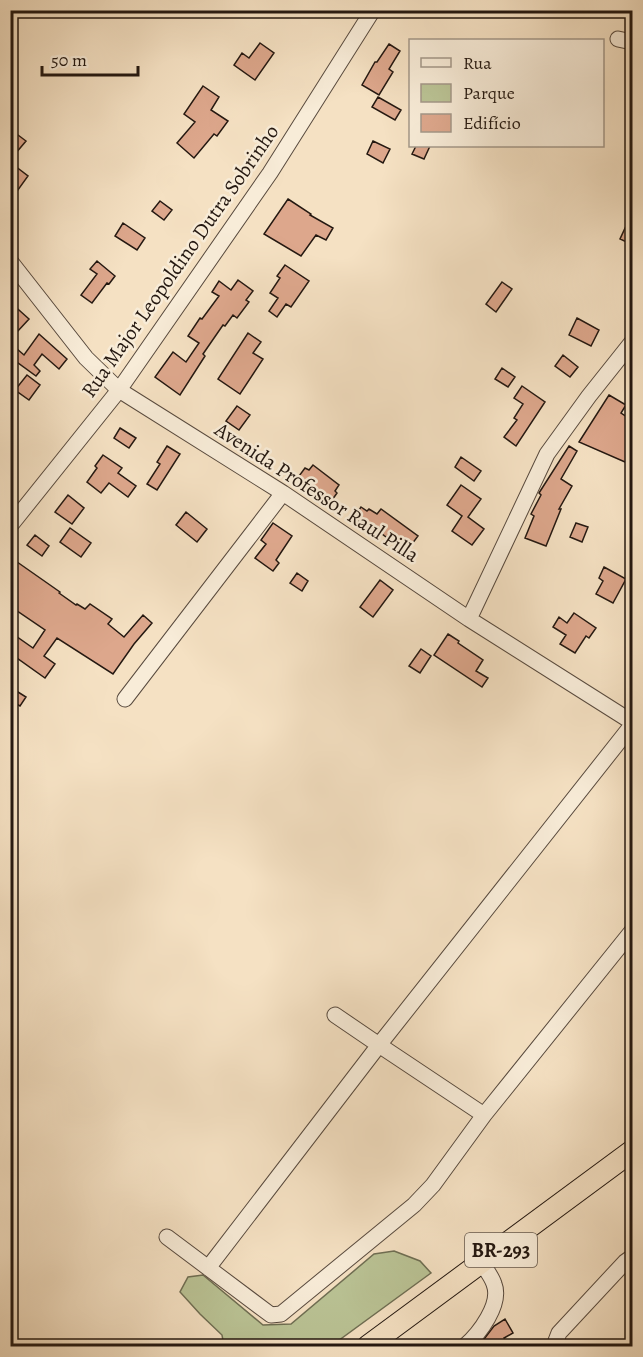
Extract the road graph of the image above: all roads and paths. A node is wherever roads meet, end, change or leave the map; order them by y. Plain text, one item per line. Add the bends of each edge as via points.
1 (373, 10) edge
2 (10, 261) edge
3 (633, 342) edge
4 (118, 390) junction
5 (283, 493) junction
6 (10, 526) edge
7 (469, 619) junction
8 (125, 699) dead end
9 (633, 724) edge
10 (633, 931) edge
11 (335, 1015) dead end
12 (379, 1045) junction
13 (484, 1115) junction
14 (633, 1152) edge
15 (167, 1237) dead end
16 (633, 1257) edge
17 (482, 1263) junction
18 (208, 1268) junction
19 (368, 1347) edge
20 (465, 1347) edge
21 (554, 1347) edge

1 - 4 street, Rua Major Leopoldino Dutra Sobrinho via 270,173
2 - 4 street, Avenida Professor Raul Pilla via 86,358
3 - 7 street via 547,454
4 - 5 street, Avenida Professor Raul Pilla
4 - 6 street, Rua Major Leopoldino Dutra Sobrinho
5 - 7 street, Avenida Professor Raul Pilla
5 - 8 street
7 - 9 street, Avenida Professor Raul Pilla
9 - 12 street
10 - 13 street
11 - 12 street
12 - 13 street
12 - 18 street
13 - 18 street via 414,1205 281,1314 271,1315
14 - 17 highway, BR-293
15 - 18 street
16 - 21 street via 559,1334
17 - 19 highway, BR-293
17 - 20 street via 495,1286 496,1298 489,1316

